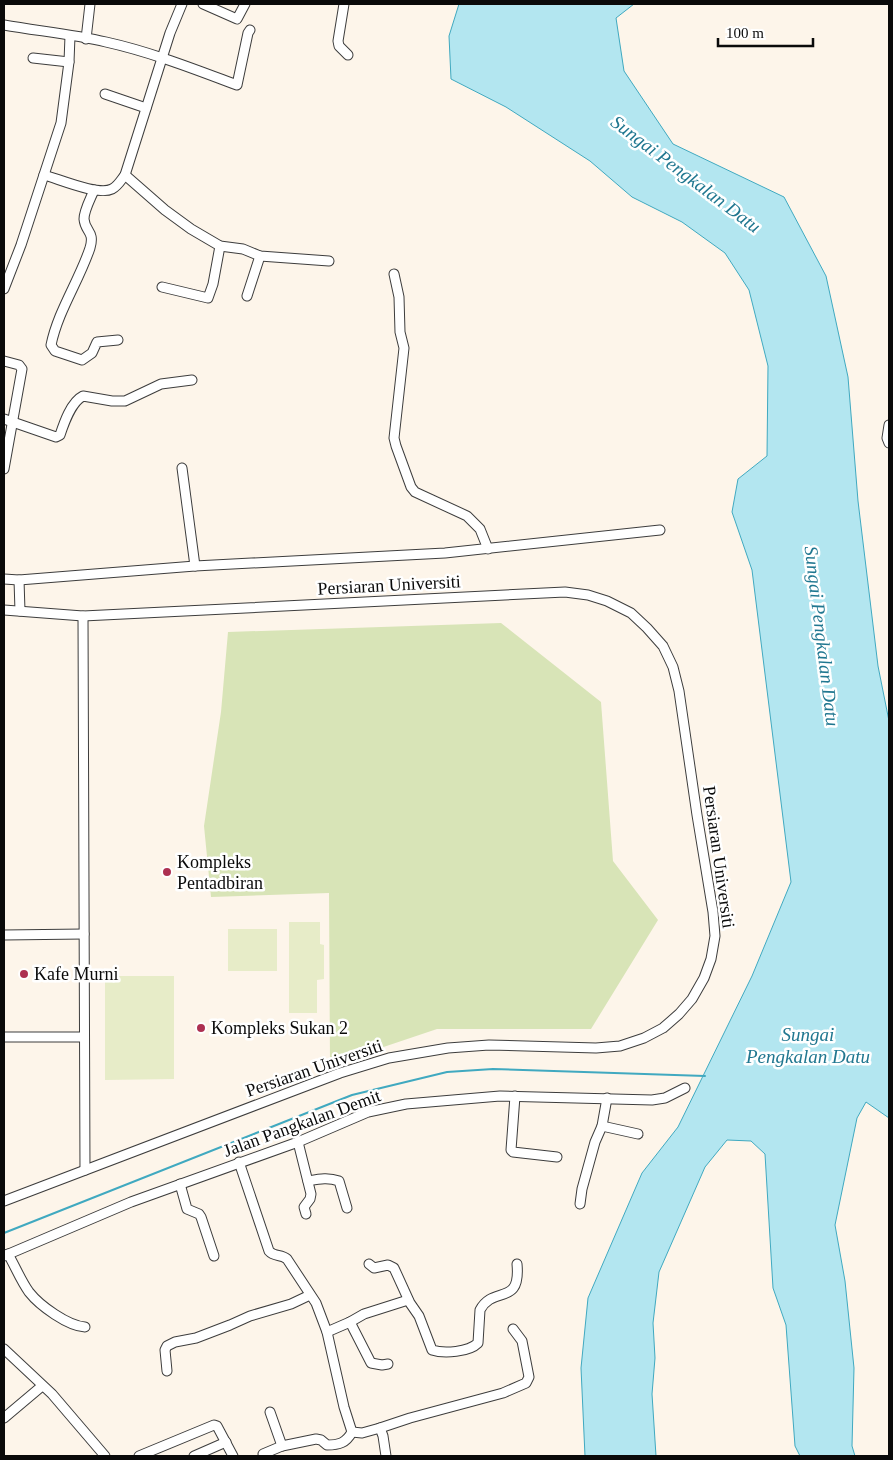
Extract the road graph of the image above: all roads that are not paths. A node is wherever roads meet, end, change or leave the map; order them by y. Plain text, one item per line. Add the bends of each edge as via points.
1 (90, 4) edge
2 (182, 4) edge
3 (203, 4) edge
4 (245, 4) edge
5 (344, 4) edge
6 (4, 25) edge
7 (250, 30) dead end
8 (70, 36) junction
9 (86, 39) junction
10 (348, 55) dead end
11 (33, 58) dead end
12 (162, 58) junction
13 (69, 62) junction
14 (105, 94) dead end
15 (146, 108) junction
16 (44, 175) junction
17 (125, 175) junction
18 (94, 190) junction
19 (220, 246) junction
20 (260, 256) junction
21 (329, 261) dead end
22 (394, 274) dead end
23 (162, 287) dead end
24 (4, 289) edge
25 (248, 296) dead end
26 (118, 340) dead end
27 (4, 361) edge
28 (192, 380) dead end
29 (8, 420) edge
30 (889, 425) edge
31 (889, 443) edge
32 (182, 468) dead end
33 (4, 469) edge
34 (660, 530) dead end
35 (488, 549) junction
36 (195, 566) junction
37 (4, 579) edge
38 (19, 580) junction
39 (4, 610) edge
40 (20, 611) junction
41 (83, 616) junction
42 (84, 934) junction
43 (4, 935) edge
44 (4, 1037) edge
45 (84, 1038) junction
46 (685, 1088) dead end
47 (516, 1096) junction
48 (607, 1098) junction
49 (602, 1126) junction
50 (638, 1134) dead end
51 (298, 1142) junction
52 (557, 1157) dead end
53 (239, 1162) junction
54 (84, 1170) junction
55 (308, 1181) junction
56 (180, 1184) junction
57 (4, 1201) edge
58 (580, 1204) dead end
59 (347, 1208) dead end
60 (306, 1214) dead end
61 (6, 1255) edge
62 (214, 1256) dead end
63 (369, 1264) dead end
64 (517, 1264) dead end
65 (310, 1295) junction
66 (408, 1300) junction
67 (350, 1322) junction
68 (86, 1327) dead end
69 (513, 1328) dead end
70 (327, 1332) junction
71 (4, 1349) edge
72 (388, 1364) dead end
73 (166, 1371) dead end
74 (42, 1386) junction
75 (270, 1412) dead end
76 (4, 1418) edge
77 (380, 1428) junction
78 (352, 1432) junction
79 (226, 1442) junction
80 (282, 1446) junction
81 (146, 1455) edge
82 (105, 1456) edge
83 (194, 1456) edge
84 (233, 1456) edge
85 (262, 1456) edge
86 (386, 1456) edge

1 - 9 street
2 - 12 street
3 - 4 street via 237,19
5 - 10 street via 338,41
6 - 8 street
7 - 12 street via 237,85
8 - 9 street
8 - 13 street
9 - 12 street
11 - 13 street
12 - 15 street
13 - 16 street via 61,123
14 - 15 street
15 - 17 street
16 - 18 street
16 - 24 street
17 - 18 street via 111,190
17 - 19 street via 165,210
18 - 26 street via 84,217 91,236 89,250 63,308 51,345 55,351 82,360 92,353 99,341
19 - 20 street via 244,249
19 - 23 street via 208,298
20 - 21 street
20 - 25 street
22 - 35 street via 404,348 394,438 396,446 411,488 467,516 480,529
27 - 29 street via 22,369
28 - 29 street via 161,384 125,401 83,396 76,402 56,437
29 - 33 street
30 - 31 street
32 - 36 street
34 - 35 street
35 - 36 street
36 - 38 street
37 - 38 street
38 - 40 street
39 - 40 street, Persiaran Universiti
40 - 41 street, Persiaran Universiti
41 - 42 street
41 - 54 street, Persiaran Universiti via 564,592 608,601 631,613 647,628 663,646 674,666 714,912 715,936 711,959 692,999 663,1028 644,1038 620,1046 489,1045 389,1058 340,1073
42 - 43 street
42 - 45 street
44 - 45 street
45 - 54 street
46 - 48 street, Jalan Pangkalan Demit via 665,1098 652,1100
47 - 48 street, Jalan Pangkalan Demit
47 - 51 street, Jalan Pangkalan Demit via 424,1102 368,1112
47 - 52 street via 511,1150
48 - 49 street
49 - 50 street
49 - 58 street via 596,1137
51 - 53 street, Jalan Pangkalan Demit
51 - 55 street
53 - 56 street, Jalan Pangkalan Demit
53 - 65 street via 269,1251 287,1259
54 - 57 street, Persiaran Universiti
55 - 59 street via 339,1181
55 - 60 street via 311,1197 304,1207
56 - 61 street, Jalan Pangkalan Demit
56 - 62 street via 188,1209 201,1217
61 - 68 street via 35,1298 73,1325
63 - 66 street via 374,1268 391,1265
64 - 66 street via 516,1286 482,1305 478,1343 472,1348 443,1352 432,1350 419,1316
65 - 70 street
65 - 73 street via 167,1346
66 - 67 street via 364,1314
67 - 70 street
67 - 72 street via 371,1363
69 - 77 street via 522,1341 529,1377 526,1383 503,1393
70 - 78 street
71 - 74 street
74 - 76 street
74 - 82 street
75 - 80 street
77 - 78 street
77 - 86 street
78 - 80 street via 344,1442 335,1445 316,1439
79 - 81 street via 214,1425
79 - 83 street
79 - 84 street
80 - 85 street

